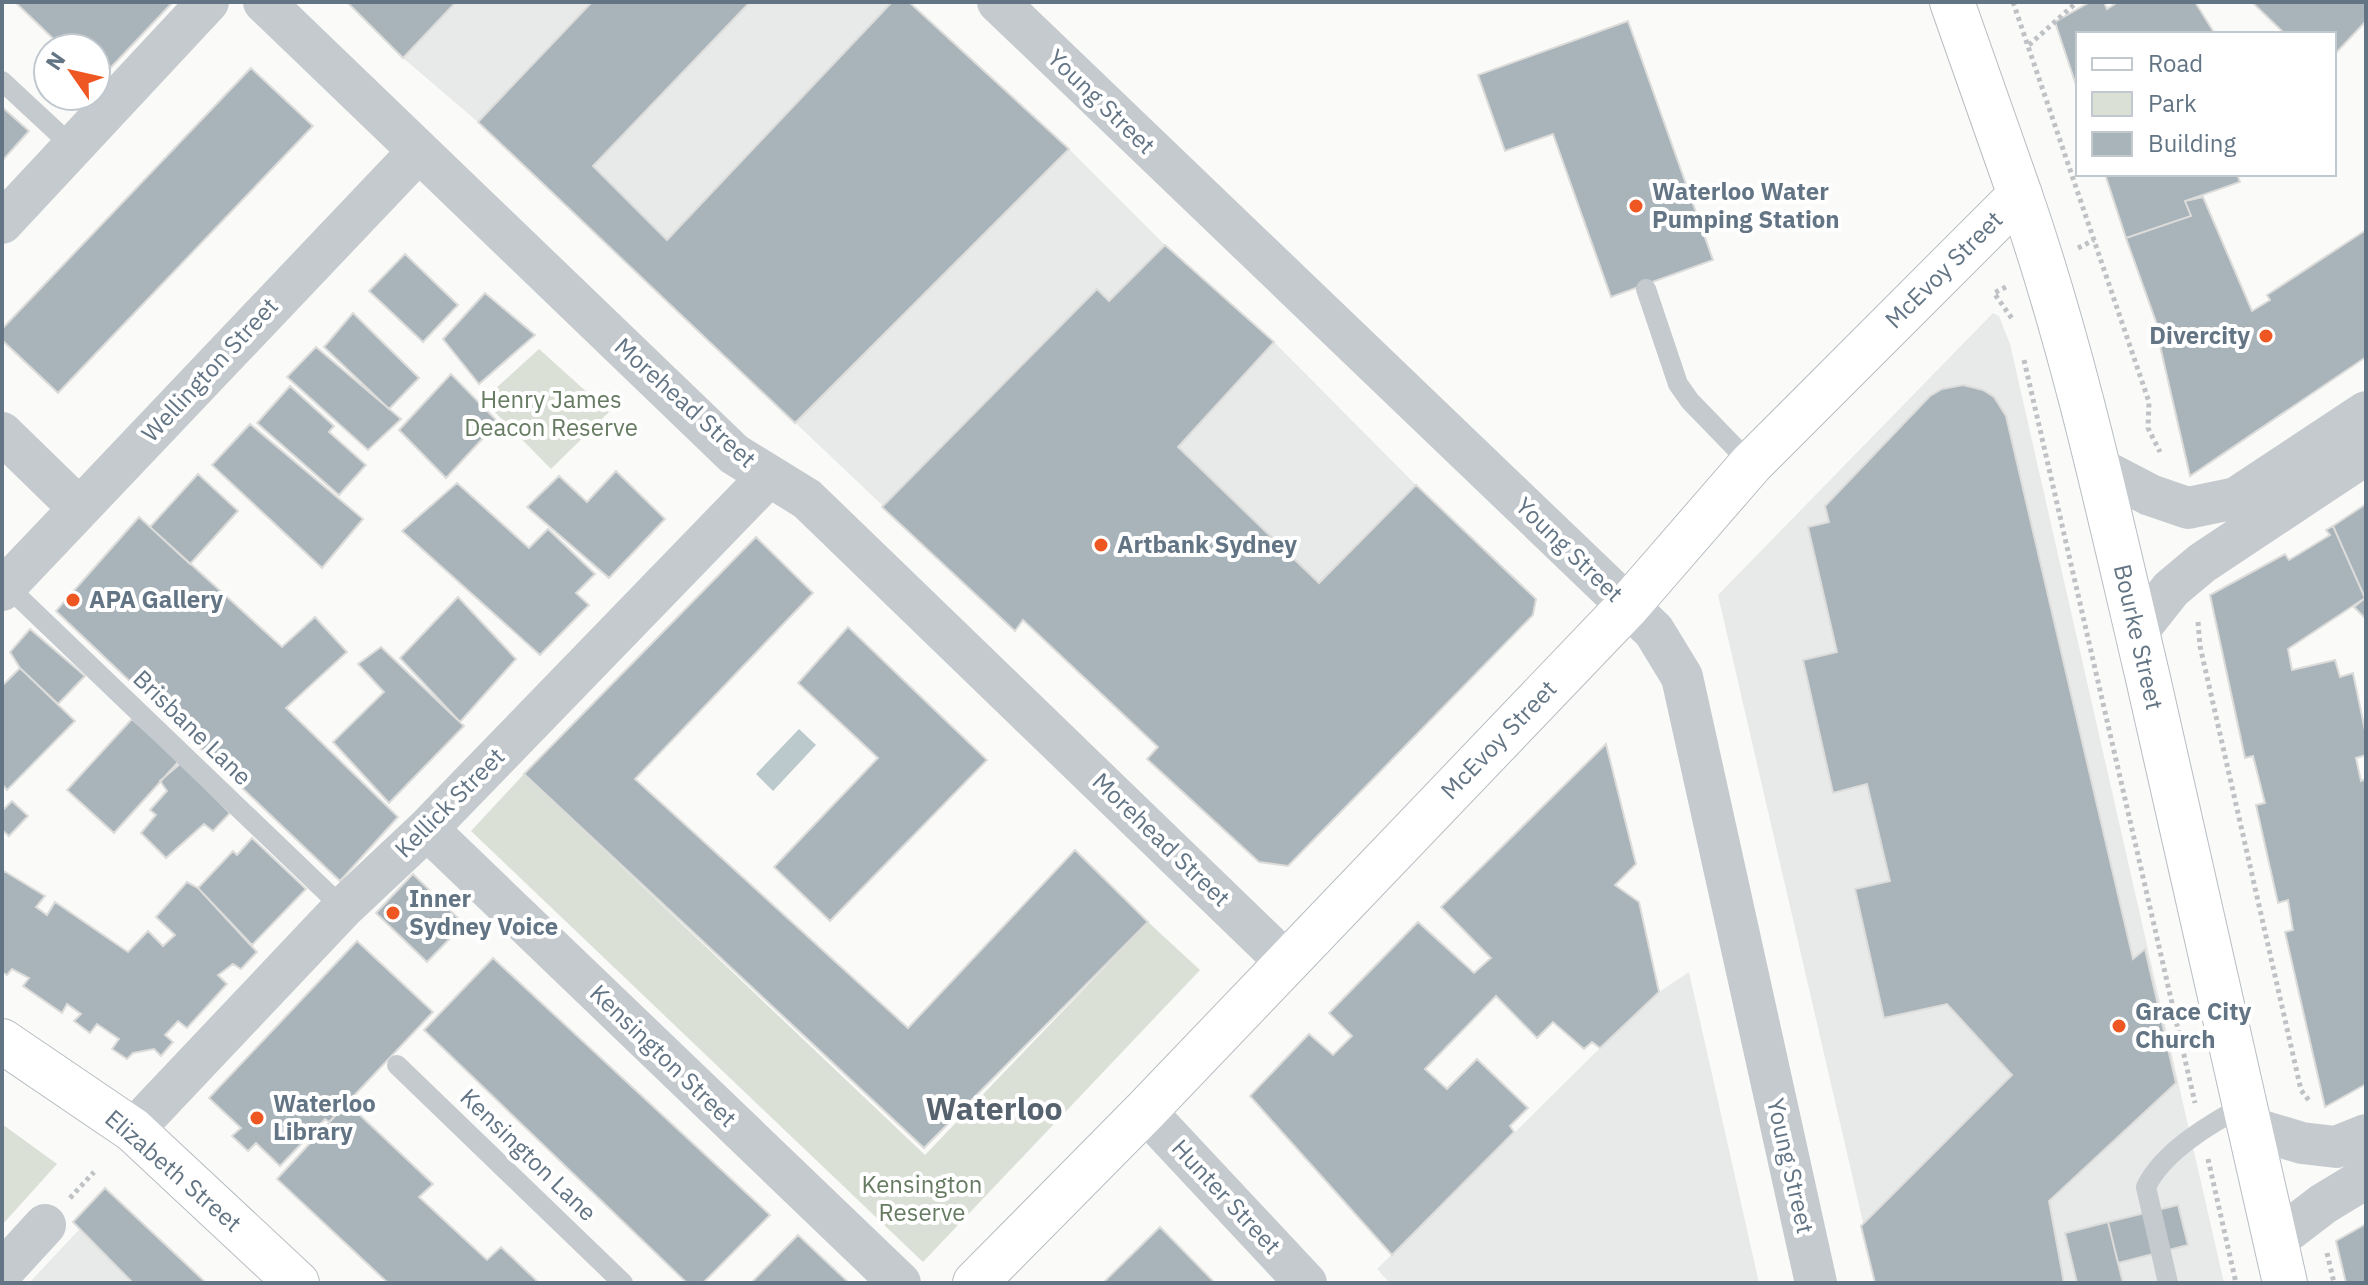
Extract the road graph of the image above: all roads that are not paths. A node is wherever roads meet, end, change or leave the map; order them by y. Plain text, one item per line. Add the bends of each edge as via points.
1 (208, 2) edge
2 (264, 2) edge
3 (998, 2) edge
4 (1952, 2) edge
5 (2, 81) edge
6 (73, 147) junction
7 (419, 151) junction
8 (2020, 195) junction
9 (2, 223) edge
10 (1646, 289) dead end
11 (2366, 412) edge
12 (2, 433) edge
13 (2366, 454) edge
14 (1751, 464) junction
15 (2100, 469) junction
16 (768, 477) junction
17 (79, 508) junction
18 (4, 587) edge
19 (1627, 607) junction
20 (2137, 632) junction
21 (427, 829) junction
22 (343, 908) junction
23 (1286, 962) junction
24 (2, 1041) edge
25 (397, 1065) dead end
26 (1145, 1111) junction
27 (2249, 1116) junction
28 (133, 1130) junction
29 (2366, 1135) edge
30 (2366, 1178) edge
31 (45, 1225) dead end
32 (2276, 1240) junction
33 (2, 1272) edge
34 (297, 1283) edge
35 (623, 1283) edge
36 (900, 1283) edge
37 (975, 1283) edge
38 (1306, 1283) edge
39 (1816, 1283) edge
40 (2168, 1283) edge
41 (2285, 1283) edge

1 - 6 street
2 - 7 street, Morehead Street
3 - 19 street, Young Street
4 - 8 main road, Bourke Street
5 - 6 lane
6 - 9 street
7 - 16 street, Morehead Street via 734,454
7 - 17 street, Wellington Street
8 - 14 main road, McEvoy Street
8 - 15 main road, Bourke Street via 2045,266
10 - 14 lane via 1678,384
11 - 15 street via 2236,498 2188,508
12 - 17 street
13 - 20 street via 2202,563 2171,589
14 - 19 main road, McEvoy Street
15 - 20 main road, Bourke Street
16 - 21 street, Kellick Street
16 - 23 street, Morehead Street via 807,499
17 - 18 street, Wellington Street
18 - 22 lane, Brisbane Lane
19 - 23 main road, McEvoy Street
19 - 39 street, Young Street via 1654,631 1682,677
20 - 27 main road, Bourke Street
21 - 22 street, Kellick Street
21 - 36 street, Kensington Street
22 - 28 street, Kellick Street
23 - 26 main road, McEvoy Street
24 - 28 main road, Elizabeth Street
25 - 35 lane, Kensington Lane
26 - 37 main road, McEvoy Street
26 - 38 street, Hunter Street
27 - 29 street via 2302,1143 2336,1147
27 - 32 main road, Bourke Street
27 - 40 lane via 2201,1129 2151,1176 2146,1187
28 - 34 main road, Elizabeth Street
30 - 32 street
31 - 33 street
32 - 41 main road, Bourke Street

